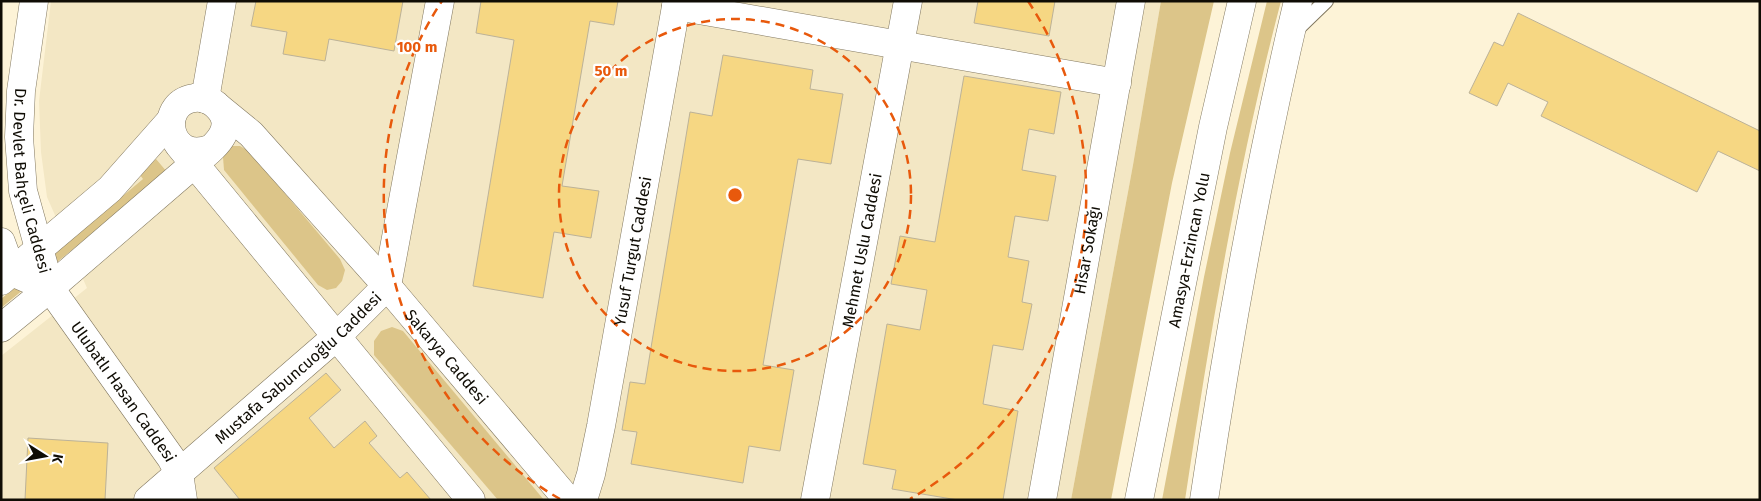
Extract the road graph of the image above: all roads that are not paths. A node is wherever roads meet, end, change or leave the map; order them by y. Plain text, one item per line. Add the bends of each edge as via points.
1 (34, 1) edge
2 (222, 1) edge
3 (440, 1) edge
4 (908, 1) edge
5 (1131, 1) edge
6 (1242, 1) edge
7 (1298, 1) edge
8 (1326, 1) edge
9 (676, 4) edge
10 (1290, 35) junction
11 (901, 46) junction
12 (1117, 83) junction
13 (211, 103) junction
14 (189, 144) junction
15 (1, 242) edge
16 (39, 248) junction
17 (5, 268) edge
18 (387, 286) junction
19 (50, 288) junction
20 (1, 328) edge
21 (337, 336) junction
22 (179, 473) junction
23 (148, 500) edge
24 (183, 500) edge
25 (471, 500) edge
26 (568, 500) edge
27 (583, 500) edge
28 (815, 500) edge
29 (1042, 500) edge
30 (1139, 500) edge
31 (1204, 500) edge

1 - 16 main road, Dr. Devlet Bahçeli Caddesi via 21,91 19,137 22,191
2 - 13 main road
3 - 18 main road, Mustafa Sabuncuoğlu Caddesi
4 - 11 main road, Mehmet Uslu Caddesi
5 - 12 main road, Hisar Sokağı
6 - 30 main road, Amasya-Erzincan Yolu via 1211,136
7 - 10 main road
8 - 10 lane
9 - 11 main road
9 - 27 main road, Yusuf Turgut Caddesi via 601,426
10 - 31 main road via 1243,269
11 - 12 main road
11 - 28 main road, Mehmet Uslu Caddesi
12 - 29 main road, Hisar Sokağı
13 - 14 main road via 222,112 225,126 219,142
13 - 14 main road via 196,98 187,100 174,112
13 - 18 main road, Sakarya Caddesi via 251,134
14 - 16 main road via 110,189
14 - 19 main road
14 - 21 main road
15 - 17 main road, Dr. Devlet Bahçeli Caddesi
16 - 17 main road
16 - 19 main road, Dr. Devlet Bahçeli Caddesi
17 - 19 main road, Dr. Devlet Bahçeli Caddesi
18 - 21 main road, Mustafa Sabuncuoğlu Caddesi
18 - 26 main road, Sakarya Caddesi
19 - 20 main road
19 - 22 main road, Ulubatlı Hasan Caddesi
21 - 22 main road, Mustafa Sabuncuoğlu Caddesi
21 - 25 main road
22 - 23 main road, Mustafa Sabuncuoğlu Caddesi
22 - 24 main road, Ulubatlı Hasan Caddesi

